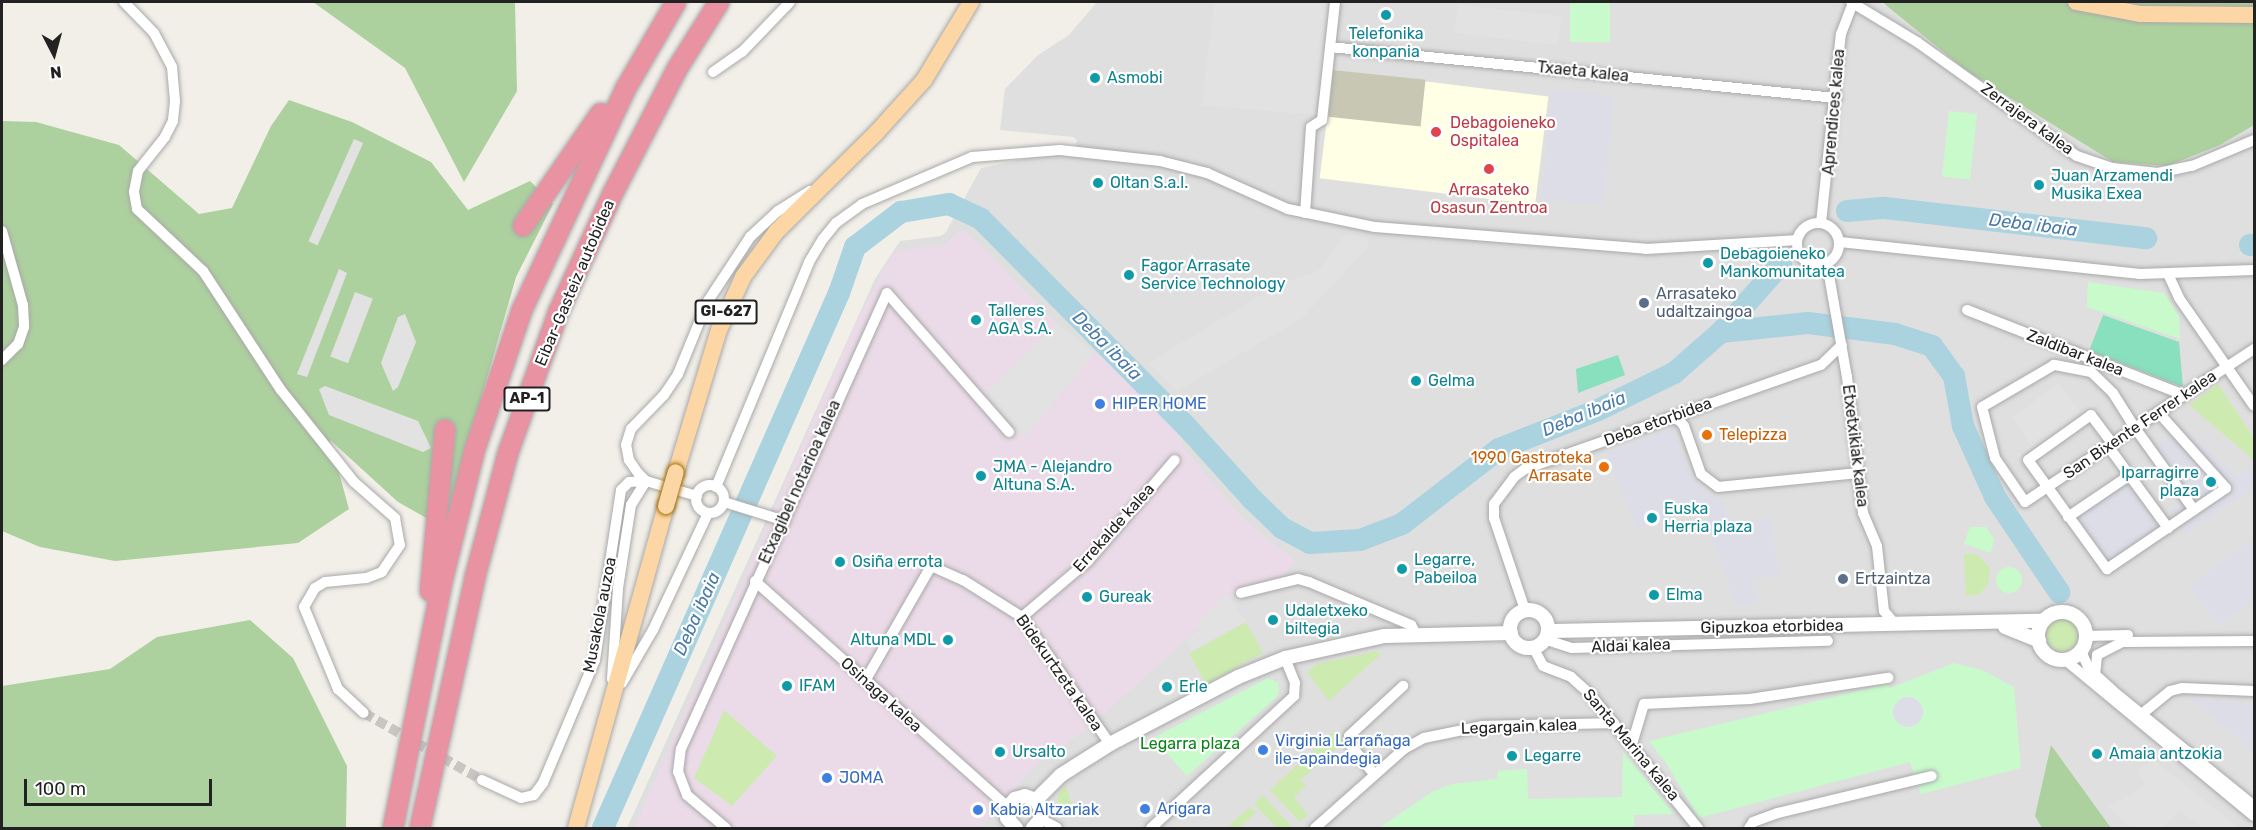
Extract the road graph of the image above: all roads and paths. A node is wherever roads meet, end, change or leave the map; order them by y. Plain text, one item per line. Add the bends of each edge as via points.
1 (124, 2) edge
2 (676, 2) edge
3 (719, 2) edge
4 (790, 2) edge
5 (971, 2) edge
6 (1335, 2) edge
7 (1852, 2) edge
8 (2076, 2) edge
9 (2254, 15) edge
10 (1330, 47) junction
11 (713, 72) dead end
12 (626, 88) junction
13 (1836, 98) junction
14 (2254, 140) edge
15 (827, 180) junction
16 (1305, 213) junction
17 (1821, 223) junction
18 (523, 226) dead end
19 (2, 231) edge
20 (1797, 240) junction
21 (1840, 242) junction
22 (1827, 264) junction
23 (2254, 270) edge
24 (2168, 274) junction
25 (1967, 310) dead end
26 (1842, 345) junction
27 (2254, 349) edge
28 (2, 360) edge
29 (1821, 364) junction
30 (2227, 367) junction
31 (1847, 377) junction
32 (2184, 395) junction
33 (2254, 406) edge
34 (1693, 409) junction
35 (2158, 412) junction
36 (1668, 418) junction
37 (1684, 426) junction
38 (2135, 428) junction
39 (445, 430) dead end
40 (1009, 432) dead end
41 (2110, 445) junction
42 (1175, 460) dead end
43 (1858, 473) junction
44 (2130, 475) junction
45 (646, 481) junction
46 (716, 487) junction
47 (2047, 487) junction
48 (696, 496) junction
49 (728, 503) junction
50 (2194, 510) junction
51 (708, 513) junction
52 (2068, 517) junction
53 (785, 521) junction
54 (2168, 528) junction
55 (755, 581) junction
56 (1241, 594) dead end
57 (1525, 610) junction
58 (1022, 617) junction
59 (2043, 621) junction
60 (1895, 624) junction
61 (1996, 624) junction
62 (1511, 633) junction
63 (1416, 634) junction
64 (2086, 636) junction
65 (429, 638) junction
66 (1542, 639) junction
67 (2145, 640) junction
68 (1828, 641) dead end
69 (2039, 641) junction
70 (2254, 641) edge
71 (2081, 651) junction
72 (1285, 658) junction
73 (2064, 659) junction
74 (2095, 675) junction
75 (1888, 678) dead end
76 (865, 681) junction
77 (1404, 686) dead end
78 (2254, 691) edge
79 (612, 701) junction
80 (364, 713) tunnel mouth
81 (2143, 713) junction
82 (1614, 723) junction
83 (1110, 744) junction
84 (1632, 744) junction
85 (1374, 774) junction
86 (1932, 776) dead end
87 (482, 780) tunnel mouth
88 (1036, 800) junction
89 (2254, 806) edge
90 (1008, 807) junction
91 (2254, 816) edge
92 (1037, 824) edge
93 (393, 828) edge
94 (420, 828) edge
95 (576, 828) edge
96 (726, 828) edge
97 (1013, 828) edge
98 (1057, 828) edge
99 (1151, 828) edge
100 (1315, 828) edge
101 (1698, 828) edge
102 (1749, 828) edge

1 - 80 street via 154,33 172,67 175,101 165,137 138,171 134,192 137,209 203,271 281,390 354,482 395,518 400,545 382,572 366,578 325,582 315,588 304,607 338,689
2 - 12 highway, AP-1
3 - 94 highway, Eibar-Gasteiz autobidea / AP-1 via 677,69 618,183 558,313 499,487 475,577
4 - 11 street via 742,52
5 - 15 main road, GI-627 via 924,80
6 - 10 street
7 - 13 street, Aprendices kalea via 1841,34
7 - 14 street, Zerrajera kalea via 1917,42 2077,156 2112,168 2158,173 2192,166
8 - 9 main road via 2142,14
10 - 13 street, Txaeta kalea
10 - 16 street via 1322,120 1311,127
12 - 18 highway via 609,101
12 - 65 highway, AP-1 via 522,310 475,449
13 - 17 street, Aprendices kalea
15 - 45 street via 778,211 750,237 727,269 708,302 678,374 631,429 626,445 629,460
15 - 79 main road, GI-627, bridge via 776,232 743,277 719,330
16 - 20 street via 1375,226 1646,249
16 - 46 street via 1179,165 1111,153 1060,150 972,157 862,204 836,223 809,262
17 - 20 street via 1809,225
17 - 21 street via 1832,227
19 - 28 street via 23,305 24,327 18,344
20 - 22 street via 1802,259 1814,265
21 - 22 street via 1837,255
21 - 24 street
22 - 26 street, Etxetxikiak kalea
23 - 24 street
24 - 30 street via 2179,298
25 - 32 street, Zaldibar kalea
26 - 29 street
26 - 31 street, Etxetxikiak kalea
27 - 30 street, San Bixente Ferrer kalea
29 - 31 street via 1833,365
29 - 34 street, Deba etorbidea
30 - 32 street, San Bixente Ferrer kalea
30 - 33 street
31 - 43 street, Etxetxikiak kalea
32 - 35 street, San Bixente Ferrer kalea
34 - 36 street, Deba etorbidea
34 - 37 street
35 - 38 street, San Bixente Ferrer kalea
35 - 50 street via 2226,488
36 - 37 street via 1679,420
36 - 57 street, Deba etorbidea via 1525,469 1501,490 1494,518
37 - 43 street via 1701,474 1719,487
38 - 41 street, San Bixente Ferrer kalea
38 - 47 street, San Bixente Ferrer kalea via 2101,378 2061,366 2054,365 1986,403 1981,412 1995,459 2025,502
38 - 50 street
39 - 65 highway via 427,619
40 - 53 street, Etxagibel notarioa kalea via 887,293
41 - 44 street
41 - 47 street, San Bixente Ferrer kalea
41 - 47 street via 2091,414 2028,460
42 - 58 street, Errekalde kalea via 1088,561
43 - 60 street, Etxetxikiak kalea via 1863,513 1877,546 1884,611
44 - 52 street
44 - 54 street
45 - 48 street
45 - 79 street via 631,505 618,588
45 - 87 street, Musakola auzoa via 628,482 621,490 595,660 543,783 534,795 521,798
46 - 48 street via 704,487
46 - 49 street
47 - 52 street
48 - 51 street via 698,507
49 - 51 street via 717,512
49 - 53 street
50 - 54 street
51 - 79 street via 653,630
52 - 54 street via 2107,569
53 - 55 street, Etxagibel notarioa kalea
55 - 76 street, Osinaga kalea
55 - 96 street, Etxagibel notarioa kalea via 681,749 678,772 687,795
56 - 63 street via 1298,579 1411,625
57 - 62 street via 1512,621
57 - 66 street via 1542,615
58 - 76 street, Bidekurtzeta kalea via 963,579 931,566
58 - 83 street, Bidekurtzeta kalea
59 - 61 street, Gipuzkoa etorbidea
59 - 64 street via 2059,612 2073,614 2082,622
59 - 69 street
60 - 61 street, Gipuzkoa etorbidea
60 - 66 street, Gipuzkoa etorbidea
61 - 69 street, Gipuzkoa etorbidea
62 - 63 street
62 - 66 street via 1521,646
63 - 72 street via 1345,642
64 - 67 street via 2127,635
64 - 71 street
65 - 93 highway, AP-1
66 - 68 street, Aldai kalea via 1572,648
66 - 82 street, Santa Marina kalea via 1543,666 1570,677
67 - 70 street
67 - 74 street via 2107,647 2097,655
69 - 73 street via 2051,657
71 - 73 street
71 - 74 street
72 - 83 street via 1238,677
72 - 99 street via 1295,683 1294,696
73 - 91 street
74 - 81 street
75 - 84 street via 1750,699 1644,704
76 - 90 street, Osinaga kalea
77 - 85 street via 1349,736 1350,744
78 - 81 street via 2182,688 2170,691
79 - 95 main road, GI-627
81 - 89 street
82 - 84 street, Santa Marina kalea
82 - 85 street, Legargain kalea via 1448,730 1404,749
83 - 88 street via 1061,775
84 - 101 street, Santa Marina kalea
85 - 100 street, Legargain kalea
86 - 102 street via 1778,813 1753,822
88 - 90 street via 1020,797
88 - 92 street
90 - 97 street via 1007,818
92 - 98 street

